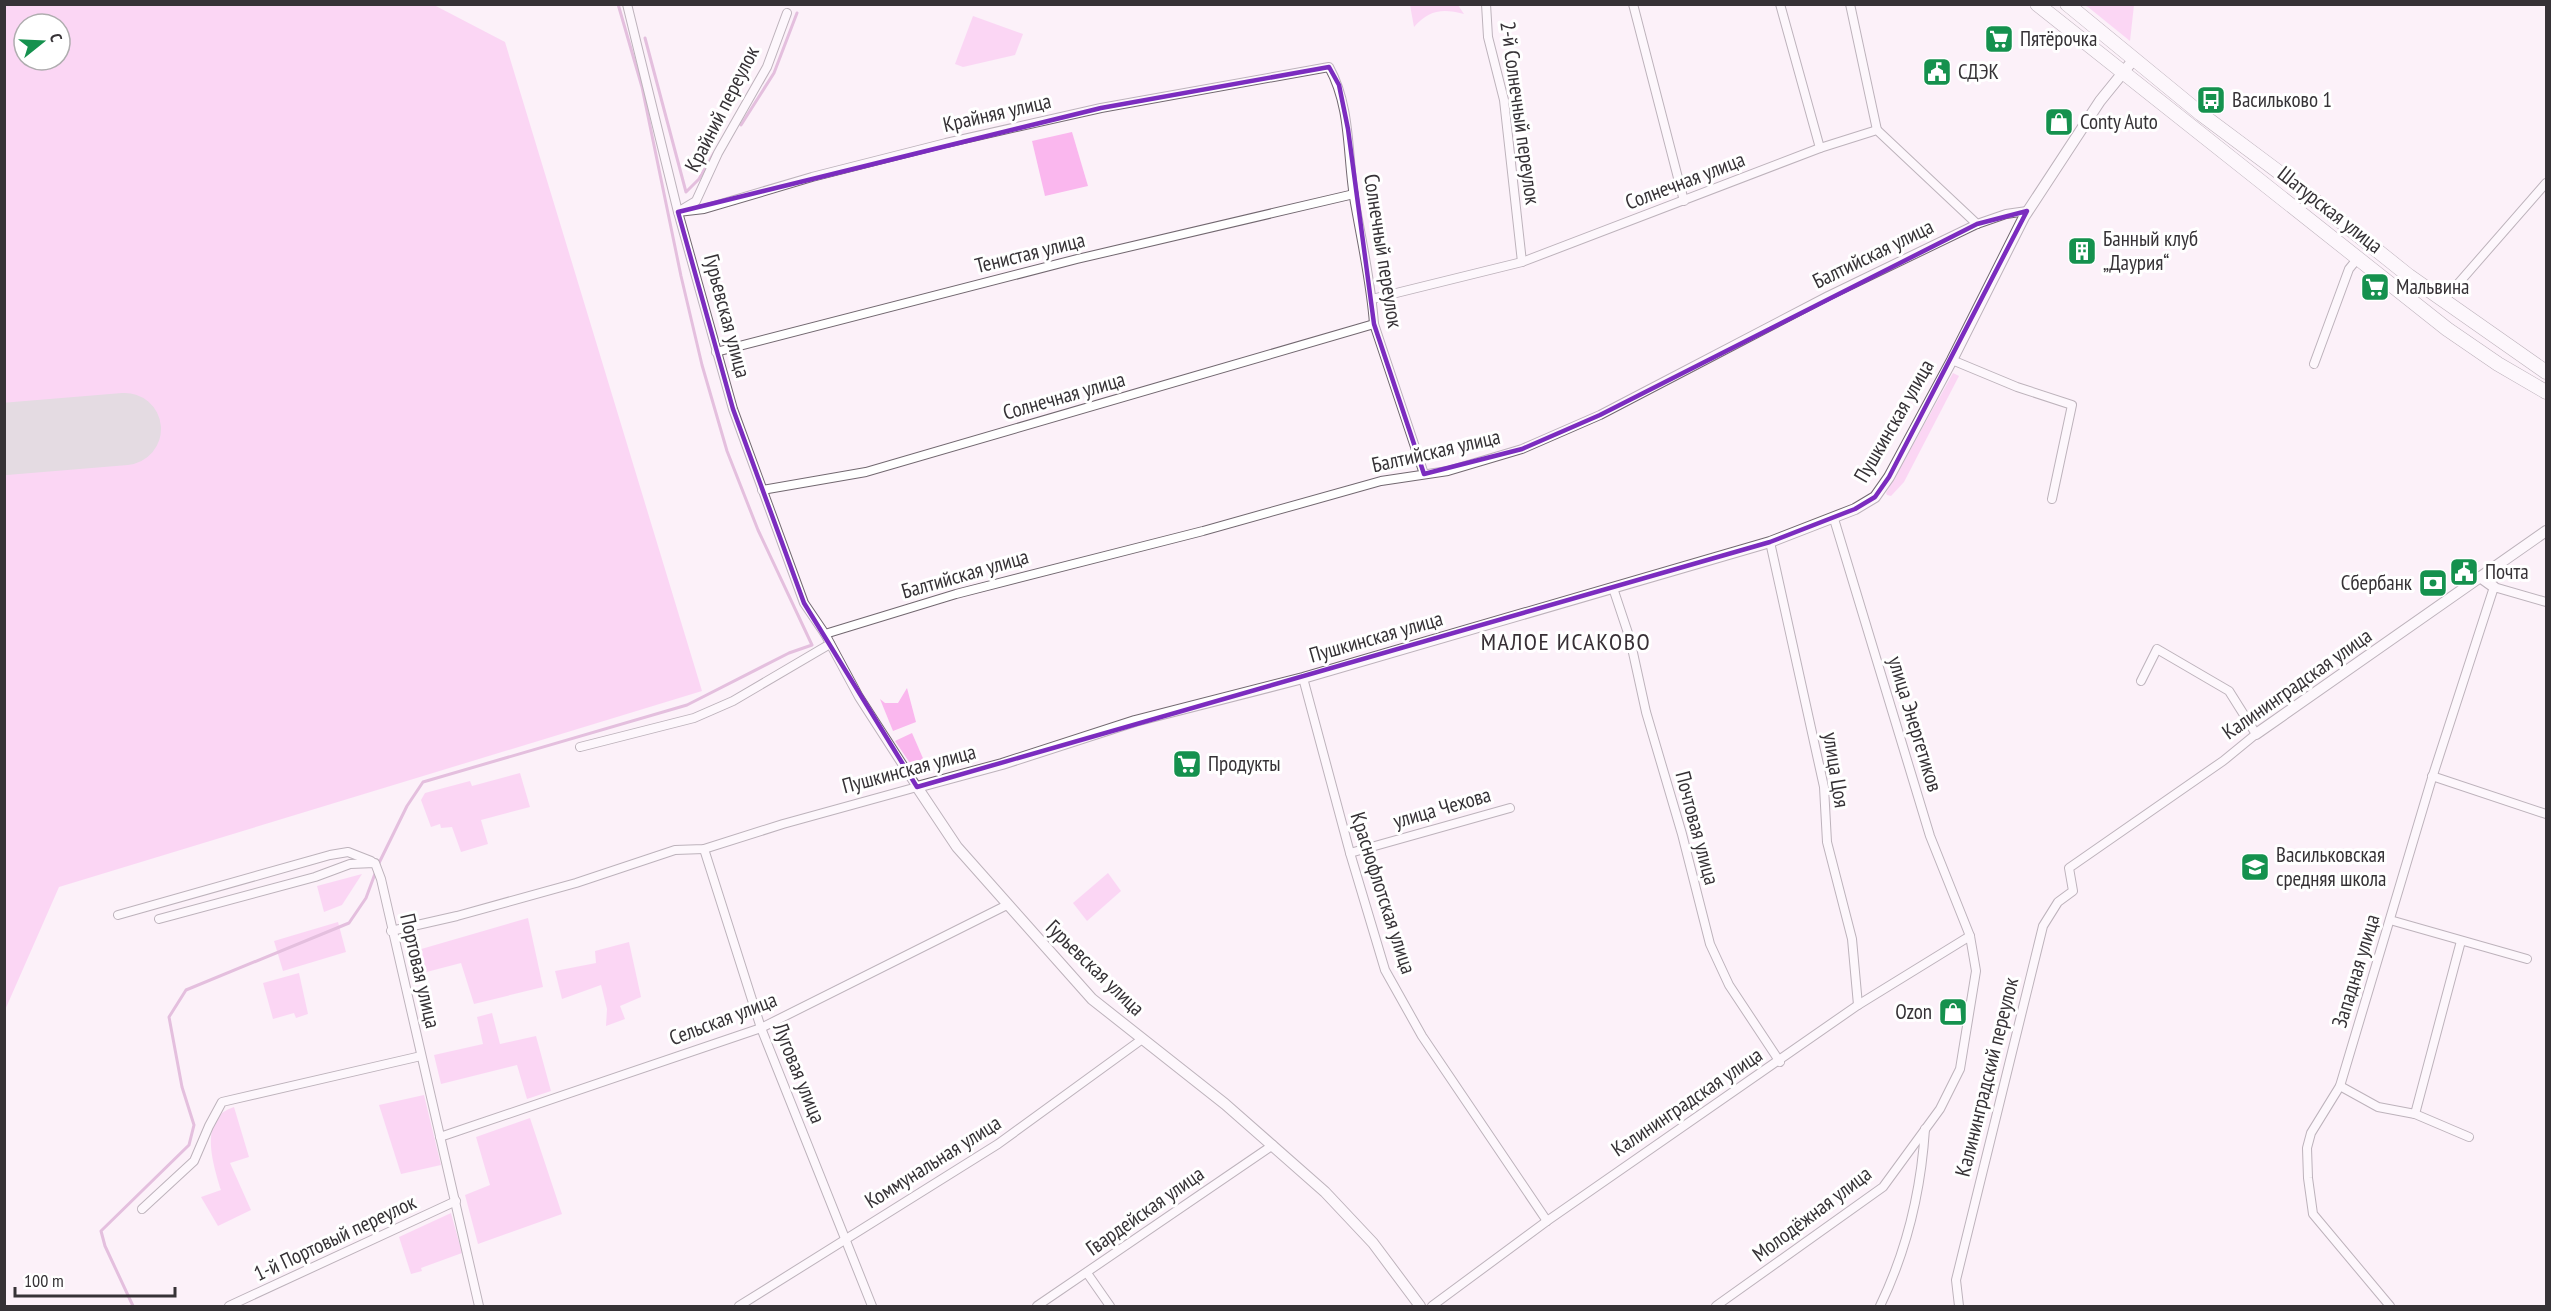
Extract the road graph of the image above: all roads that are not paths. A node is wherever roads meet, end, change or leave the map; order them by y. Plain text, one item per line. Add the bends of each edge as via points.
1 (627, 4) edge
2 (1486, 4) edge
3 (1634, 4) edge
4 (1780, 4) edge
5 (1850, 4) edge
6 (2037, 4) edge
7 (2067, 4) edge
8 (787, 13) dead end
9 (2134, 59) junction
10 (1329, 67) joint
11 (2122, 74) junction
12 (1877, 130) junction
13 (1820, 148) junction
14 (2547, 183) edge
15 (1354, 194) junction
16 (1684, 201) junction
17 (678, 212) junction
18 (2027, 212) junction
19 (1977, 224) junction
20 (2358, 258) junction
21 (1522, 262) junction
22 (1372, 299) junction
23 (2443, 301) junction
24 (2419, 308) junction
25 (1374, 324) junction
26 (2447, 329) junction
27 (716, 352) junction
28 (1952, 360) junction
29 (2314, 364) dead end
30 (2547, 372) edge
31 (2547, 392) edge
32 (1424, 474) junction
33 (762, 490) junction
34 (2052, 499) dead end
35 (1834, 519) junction
36 (2547, 531) edge
37 (1770, 542) junction
38 (2480, 577) junction
39 (2494, 587) junction
40 (1613, 588) junction
41 (2547, 602) edge
42 (822, 631) junction
43 (831, 644) junction
44 (1303, 678) junction
45 (2141, 681) dead end
46 (2256, 735) junction
47 (580, 747) dead end
48 (2432, 776) junction
49 (917, 787) junction
50 (1510, 808) dead end
51 (2546, 814) edge
52 (704, 849) junction
53 (1350, 853) junction
54 (373, 862) junction
55 (2069, 868) joint
56 (1007, 905) junction
57 (118, 915) dead end
58 (159, 919) dead end
59 (2390, 920) junction
60 (391, 931) junction
61 (1970, 936) junction
62 (2461, 941) junction
63 (2527, 959) dead end
64 (1858, 1005) junction
65 (761, 1028) junction
66 (1141, 1040) junction
67 (421, 1056) junction
68 (1780, 1062) junction
69 (2340, 1086) junction
70 (2415, 1114) junction
71 (1925, 1129) junction
72 (440, 1137) junction
73 (2469, 1137) dead end
74 (1273, 1144) junction
75 (456, 1201) junction
76 (142, 1209) dead end
77 (1547, 1221) junction
78 (846, 1238) junction
79 (1087, 1273) junction
80 (229, 1306) edge
81 (479, 1306) edge
82 (739, 1306) edge
83 (872, 1306) edge
84 (1037, 1306) edge
85 (1110, 1306) edge
86 (1420, 1306) edge
87 (1432, 1306) edge
88 (1716, 1306) edge
89 (1880, 1306) edge
90 (1959, 1306) edge
91 (2390, 1306) edge

1 - 17 street, Гурьевская улица
2 - 21 street, 2-й Солнечный переулок via 1488,37 1504,100
3 - 16 street
4 - 13 street
5 - 12 street
6 - 11 main road, Шатурская улица
7 - 9 main road, Шатурская улица
8 - 17 street, Крайний переулок via 767,68 718,153 696,201
9 - 11 street, Пушкинская улица
9 - 23 main road, Шатурская улица
10 - 15 street, Солнечный переулок via 1339,85 1346,118
10 - 17 street, Крайняя улица via 1101,108 812,177 704,209
11 - 18 street, Пушкинская улица
11 - 20 main road, Шатурская улица
12 - 13 street, Солнечная улица
12 - 19 street
13 - 16 street, Солнечная улица
14 - 23 street
15 - 22 street, Солнечный переулок
15 - 27 street, Тенистая улица via 1077,259
16 - 21 street, Солнечная улица
17 - 27 street, Гурьевская улица
18 - 19 street, Балтийская улица
18 - 28 street, Пушкинская улица
19 - 32 street, Балтийская улица via 1828,296 1600,415 1522,449 1448,471
20 - 24 main road, Шатурская улица
20 - 29 street via 2349,269
21 - 22 street, Солнечная улица
22 - 25 street, Солнечный переулок
23 - 24 main road via 2431,308
23 - 26 main road
23 - 30 main road, Шатурская улица
24 - 26 main road, Шатурская улица
25 - 32 street, Солнечный переулок
25 - 33 street, Солнечная улица via 866,472
26 - 31 main road, Шатурская улица
27 - 33 street, Гурьевская улица
28 - 34 street via 2072,405
28 - 35 street, Пушкинская улица via 1875,497
32 - 42 street, Балтийская улица via 1381,481
33 - 42 street, Гурьевская улица via 804,603
35 - 37 street, Пушкинская улица
35 - 61 street, улица Энергетиков via 1930,836
36 - 38 street, Калининградская улица
37 - 40 street, Пушкинская улица
37 - 64 street, улица Цоя via 1824,787 1827,842 1852,939
38 - 39 street
38 - 46 street, Калининградская улица
39 - 41 street
39 - 48 street, Западная улица
40 - 44 street, Пушкинская улица
40 - 68 street, Почтовая улица via 1710,944 1729,985
42 - 43 street, Гурьевская улица
43 - 47 street via 734,701 694,718
43 - 49 street, Гурьевская улица via 859,697
44 - 49 street, Пушкинская улица via 1135,721
44 - 53 street, Краснофлотская улица
45 - 46 street via 2157,649 2229,691
46 - 55 street, Калининградская улица
48 - 51 street
48 - 59 street, Западная улица
49 - 52 street, Пушкинская улица
49 - 56 street, Гурьевская улица via 957,848
50 - 53 street, улица Чехова
52 - 60 street, Пушкинская улица via 675,850 576,883
52 - 65 street, Луговая улица
53 - 77 street, Краснофлотская улица via 1385,970 1422,1035
54 - 57 street via 348,852 330,855
54 - 58 street via 350,864
54 - 60 street, Портовая улица via 381,879
55 - 90 street, Калининградский переулок via 2073,891 2058,902 2043,926 2002,1088 1956,1280
56 - 65 street, Сельская улица
56 - 66 street, Гурьевская улица via 1092,999
59 - 62 street
59 - 69 street, Западная улица
60 - 67 street, Портовая улица
61 - 64 street, Калининградская улица
61 - 71 street, Молодёжная улица via 1976,971 1960,1069
62 - 63 street
62 - 70 street
64 - 68 street, Калининградская улица
65 - 72 street, Сельская улица
65 - 78 street, Луговая улица
66 - 74 street, Гурьевская улица
66 - 78 street, Коммунальная улица via 998,1144
67 - 72 street, Портовая улица
67 - 76 street via 222,1102 194,1161
68 - 77 street, Калининградская улица
69 - 70 street via 2378,1107
69 - 91 street, Западная улица via 2307,1148 2313,1214
70 - 73 street
71 - 88 street, Молодёжная улица via 1882,1186
71 - 89 street via 1922,1178 1896,1273
72 - 75 street, Портовая улица
74 - 79 street, Гвардейская улица
74 - 86 street, Гурьевская улица via 1373,1243
75 - 80 street, 1-й Портовый переулок
75 - 81 street, Портовая улица
77 - 87 street, Калининградская улица
78 - 82 street, Коммунальная улица
78 - 83 street, Луговая улица
79 - 84 street, Гвардейская улица
79 - 85 street

